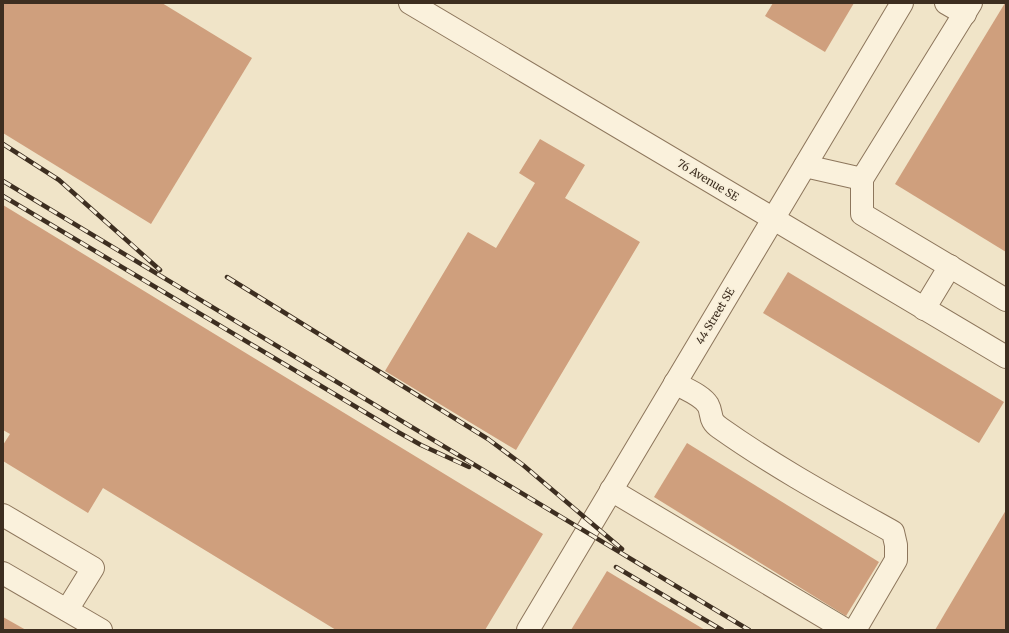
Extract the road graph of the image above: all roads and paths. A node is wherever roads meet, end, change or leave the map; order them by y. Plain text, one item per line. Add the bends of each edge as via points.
1 (410, 3) edge
2 (902, 3) edge
3 (961, 7) edge
4 (805, 166) junction
5 (862, 179) junction
6 (773, 219) junction
7 (950, 266) junction
8 (1006, 300) edge
9 (924, 309) junction
10 (1006, 357) edge
11 (675, 383) junction
12 (611, 490) junction
13 (3, 515) edge
14 (3, 573) edge
15 (67, 610) junction
16 (101, 630) edge
17 (528, 630) edge
18 (846, 630) edge
19 (855, 630) edge

1 - 6 street, 76 Avenue SE
2 - 4 street, 44 Street SE
3 - 5 street
4 - 5 street
4 - 6 street, 44 Street SE
5 - 7 street via 862,214
6 - 9 street, 76 Avenue SE
6 - 11 street, 44 Street SE
7 - 8 street
7 - 9 street
9 - 10 street, 76 Avenue SE
11 - 12 street, 44 Street SE
11 - 19 street via 704,400 709,406 710,417 717,426 760,456 893,532 896,560
12 - 17 street, 44 Street SE
12 - 18 street
13 - 15 street via 93,568
14 - 15 street
15 - 16 street

